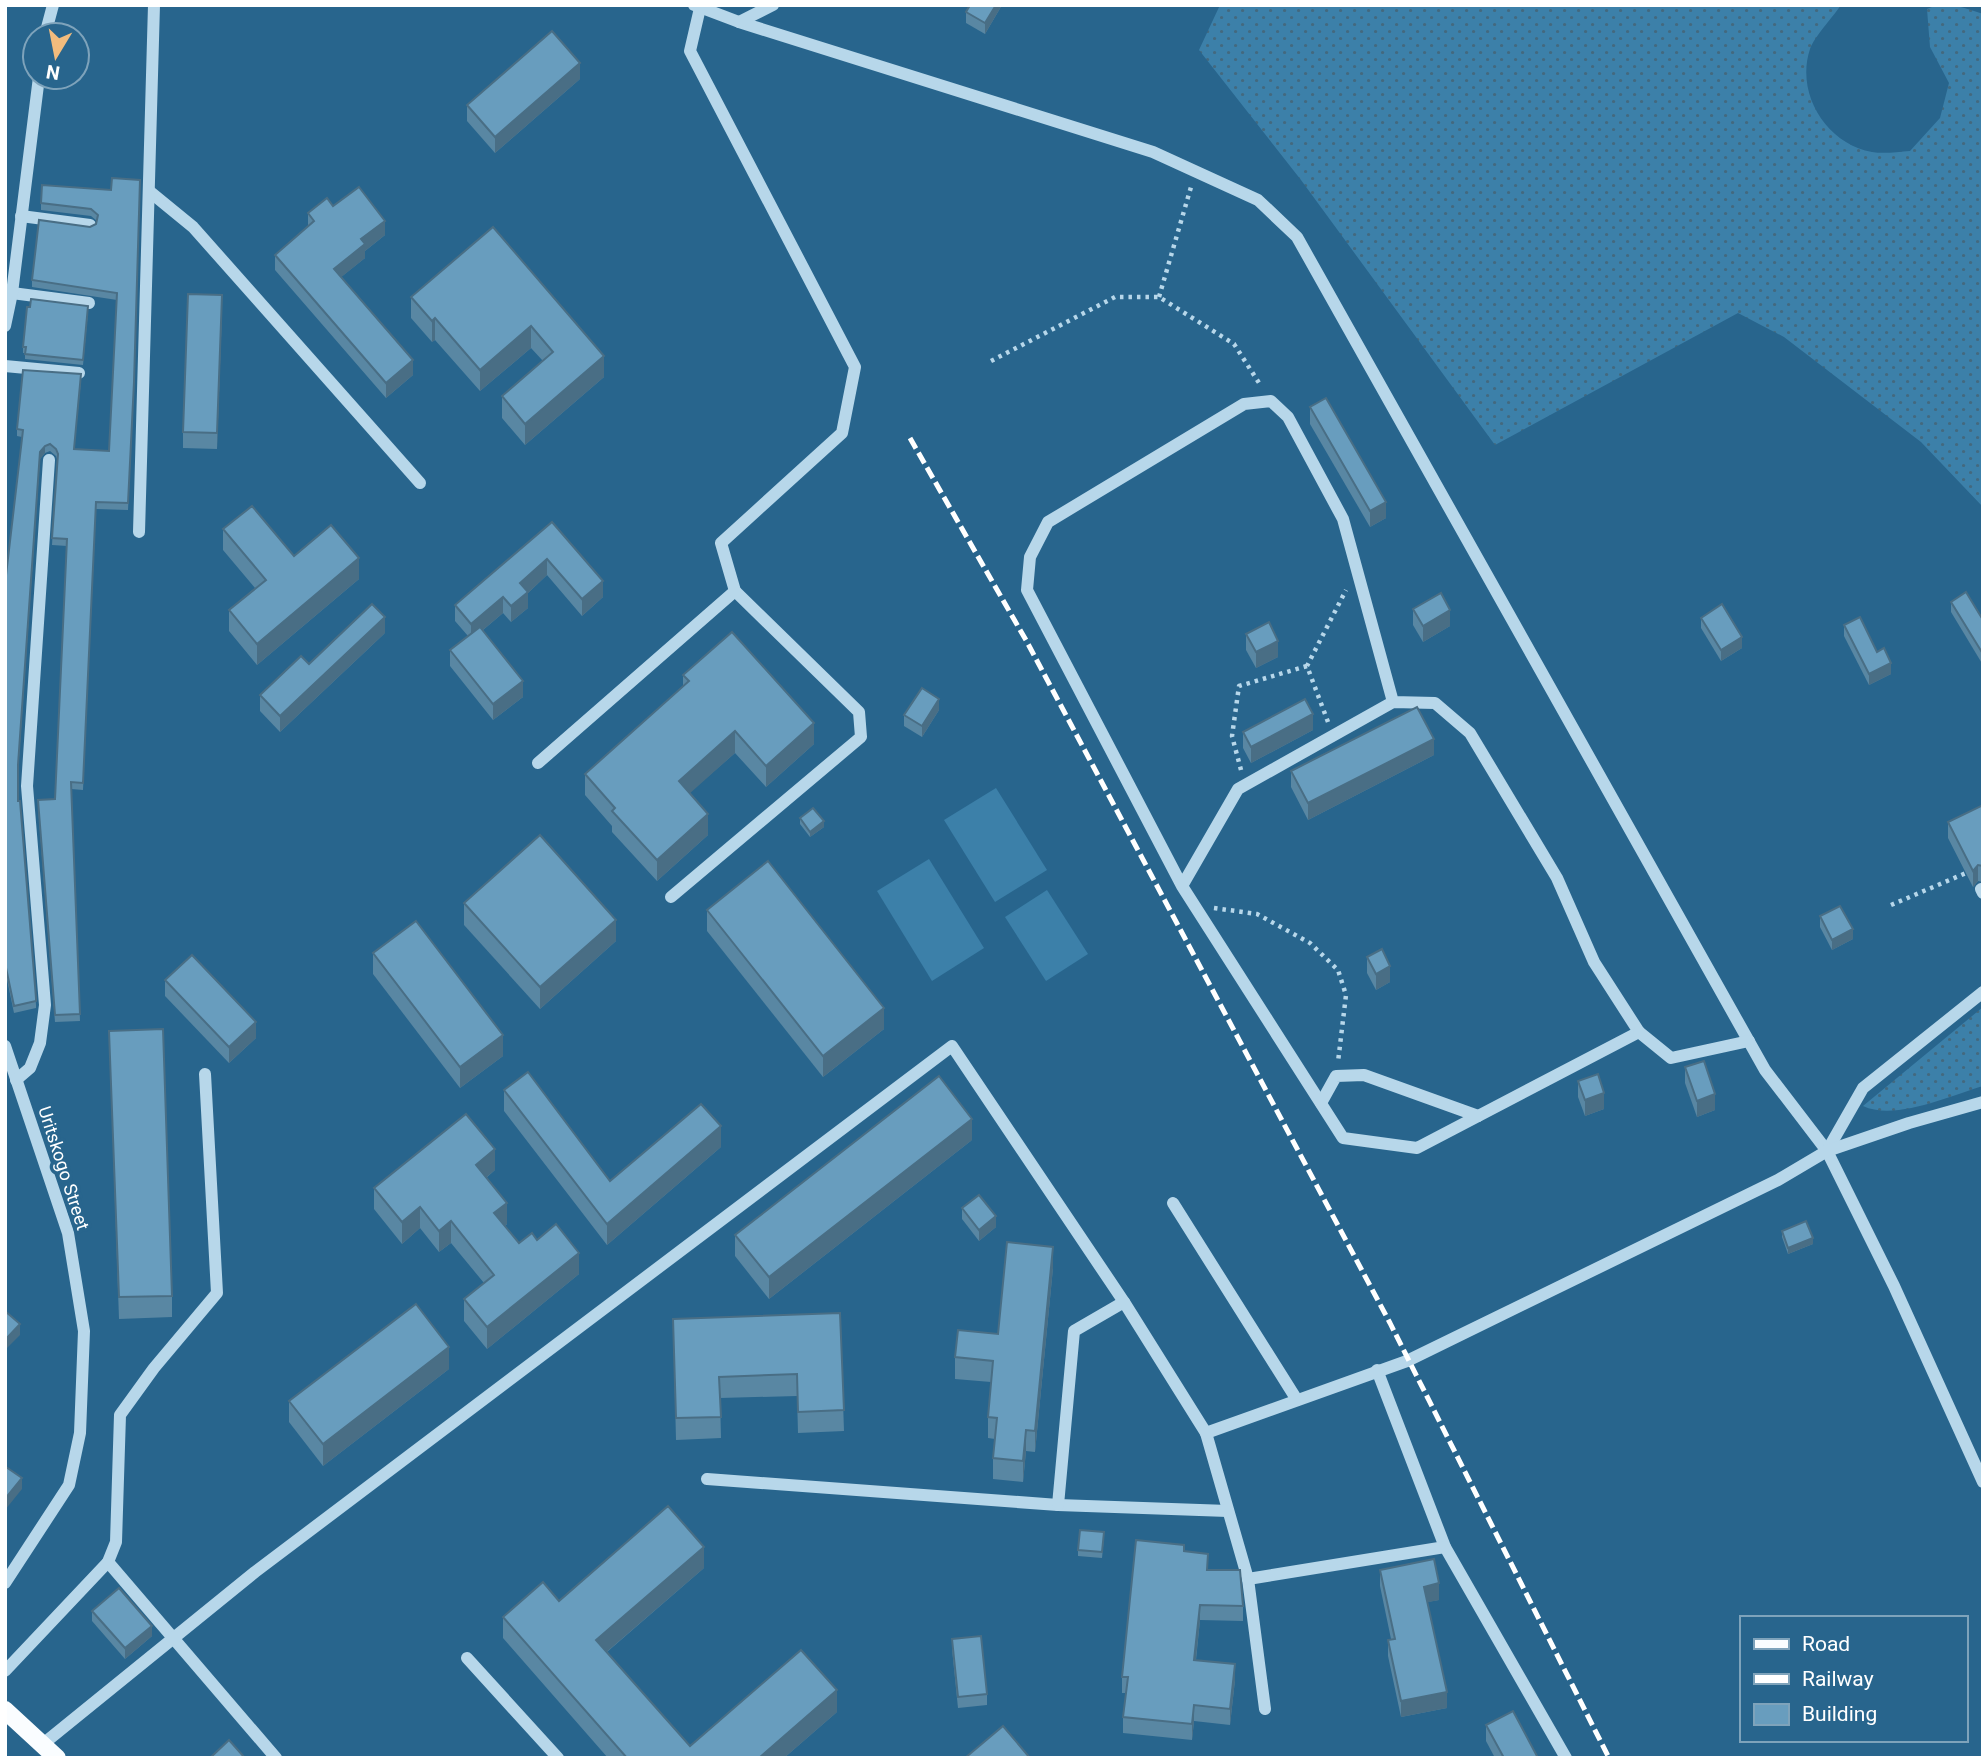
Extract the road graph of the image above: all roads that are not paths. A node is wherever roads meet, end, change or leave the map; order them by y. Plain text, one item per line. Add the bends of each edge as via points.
1 (155, 5) edge
2 (773, 5) edge
3 (697, 6) edge
4 (739, 22) junction
5 (37, 91) edge
6 (149, 191) junction
7 (21, 216) junction
8 (90, 225) edge
9 (12, 293) junction
10 (89, 303) edge
11 (5, 326) edge
12 (5, 366) edge
13 (79, 373) edge
14 (50, 460) dead end
15 (420, 483) dead end
16 (139, 532) dead end
17 (735, 591) junction
18 (1393, 702) junction
19 (538, 763) dead end
20 (1182, 886) junction
21 (671, 897) dead end
22 (1983, 992) edge
23 (1639, 1032) junction
24 (1749, 1041) junction
25 (5, 1046) edge
26 (205, 1074) dead end
27 (11, 1079) edge
28 (1983, 1102) edge
29 (1321, 1103) junction
30 (1478, 1116) junction
31 (1827, 1151) junction
32 (1173, 1203) dead end
33 (1124, 1303) junction
34 (1377, 1370) junction
35 (1297, 1400) junction
36 (1206, 1433) junction
37 (707, 1479) dead end
38 (1983, 1482) edge
39 (1058, 1505) junction
40 (1228, 1511) junction
41 (1445, 1547) junction
42 (108, 1562) junction
43 (1248, 1579) junction
44 (5, 1583) edge
45 (172, 1640) junction
46 (467, 1658) dead end
47 (5, 1671) edge
48 (1265, 1709) dead end
49 (5, 1710) edge
50 (43, 1744) junction
51 (57, 1758) edge
52 (276, 1758) edge
53 (558, 1758) edge
54 (1566, 1758) edge

1 - 6 street
2 - 4 street
3 - 4 street
3 - 17 street via 690,51 855,367 842,433 721,543
4 - 24 street via 1153,152 1258,200 1297,237
5 - 7 street
6 - 15 street via 193,227
6 - 16 street
7 - 8 street
7 - 9 street
9 - 10 street
9 - 11 street
12 - 13 street
14 - 27 street via 27,786 45,1005 40,1044 30,1068
17 - 19 street
17 - 21 street via 859,712 861,737
18 - 20 street via 1238,789
18 - 20 street via 1343,519 1288,417 1271,401 1244,404 1048,522 1030,557 1027,590
18 - 23 street via 1435,703 1470,733 1557,878 1594,962
20 - 29 street
22 - 31 street via 1863,1088
23 - 24 street via 1671,1058
23 - 30 street
24 - 31 street via 1765,1070
25 - 27 street, Uritskogo Street
26 - 42 street via 217,1293 120,1415 116,1542
27 - 44 street, Uritskogo Street via 68,1233 84,1331 80,1433 69,1485
28 - 31 street
29 - 30 street via 1336,1076 1364,1075
29 - 30 street via 1343,1138 1417,1148
31 - 34 street via 1778,1180 1420,1355
31 - 38 street
32 - 35 street
33 - 36 street
33 - 39 street via 1073,1331
33 - 45 street via 952,1046 255,1572
34 - 35 street
34 - 41 street
35 - 36 street
36 - 40 street
37 - 39 street
39 - 40 street
40 - 43 street
41 - 43 street
41 - 54 street
42 - 45 street
42 - 47 street
43 - 48 street
45 - 50 street
45 - 52 street
46 - 53 street
49 - 50 main road
50 - 51 main road

